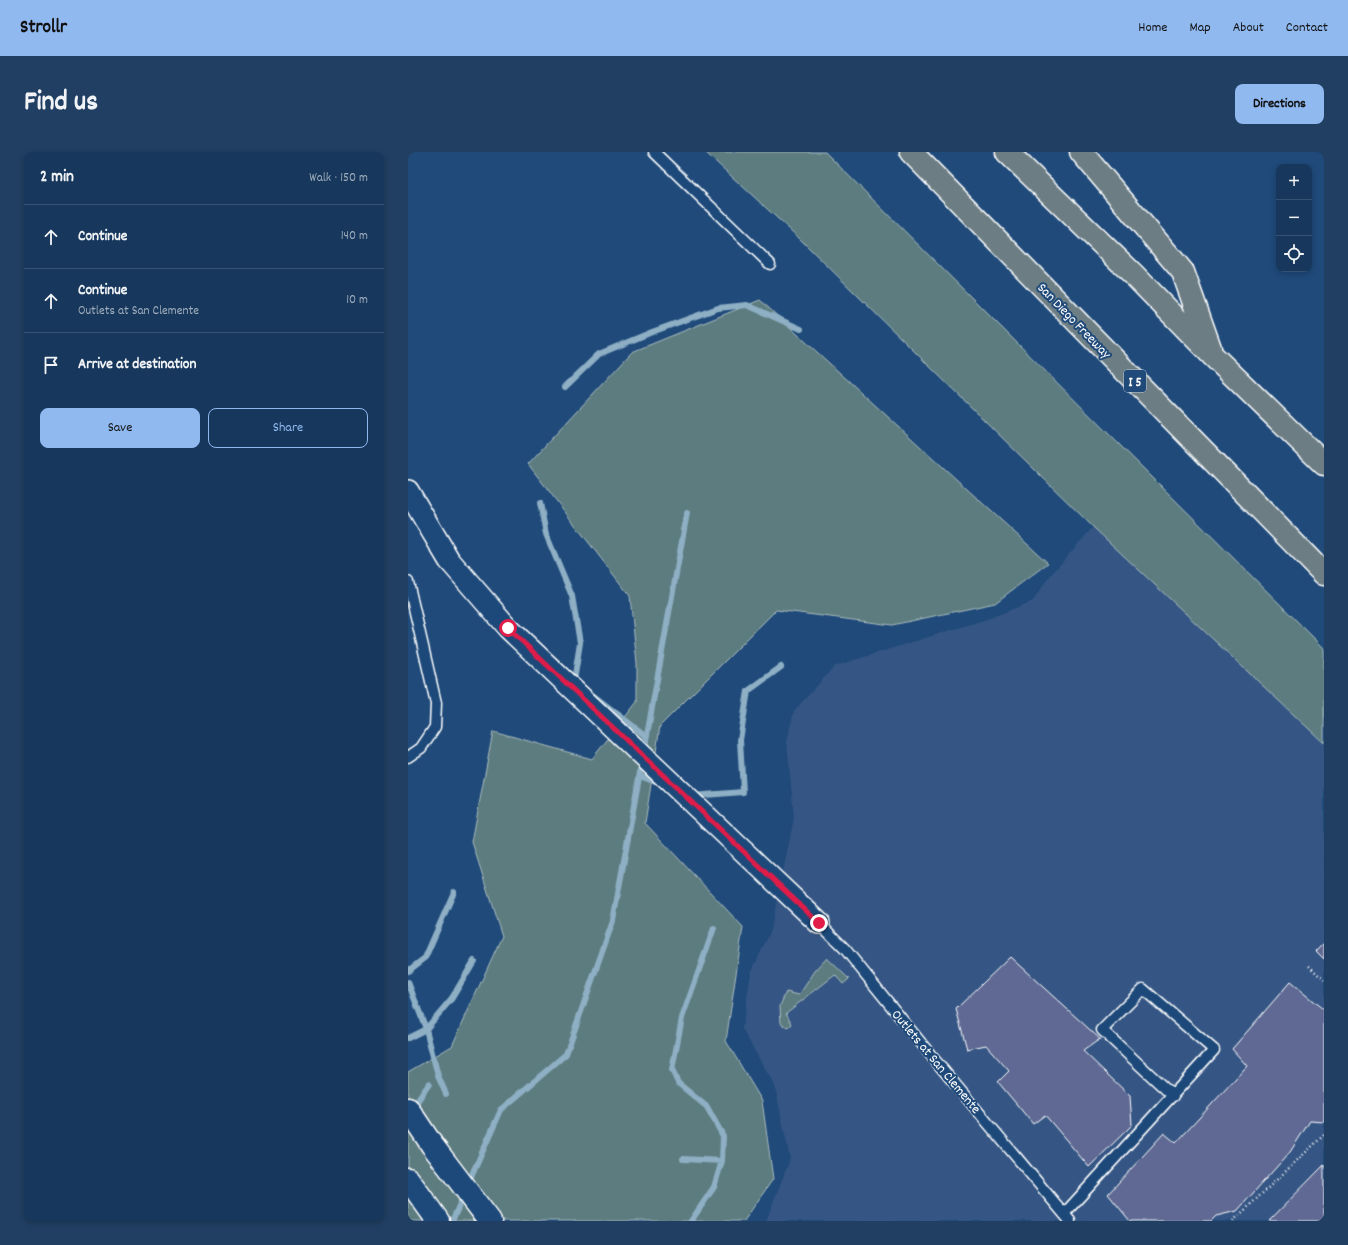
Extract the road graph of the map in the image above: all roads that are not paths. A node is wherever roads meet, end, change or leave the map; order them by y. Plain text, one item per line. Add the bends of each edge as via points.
1 (654, 152) edge
2 (901, 152) edge
3 (911, 152) edge
4 (1007, 152) edge
5 (1082, 152) edge
6 (946, 188) junction
7 (770, 264) dead end
8 (1212, 355) junction
9 (1324, 464) edge
10 (408, 491) edge
11 (1324, 574) edge
12 (408, 582) edge
13 (408, 757) edge
14 (819, 923) joint
15 (1173, 1096) junction
16 (408, 1108) edge
17 (408, 1179) edge
18 (1067, 1217) edge
19 (438, 1221) edge
20 (490, 1221) edge

1 - 7 lane
2 - 6 highway
3 - 6 highway, San Diego Freeway / I 5
4 - 8 highway
5 - 8 highway via 1183,272
6 - 11 highway, San Diego Freeway / I 5
8 - 9 highway
10 - 14 street, Outlets at San Clemente via 449,560 508,628
12 - 13 lane via 436,703 435,727 421,748
14 - 18 lane, Outlets at San Clemente via 845,949
15 - 15 lane via 1214,1050 1143,989 1102,1030
15 - 18 lane
16 - 20 main road via 432,1145
17 - 19 main road

